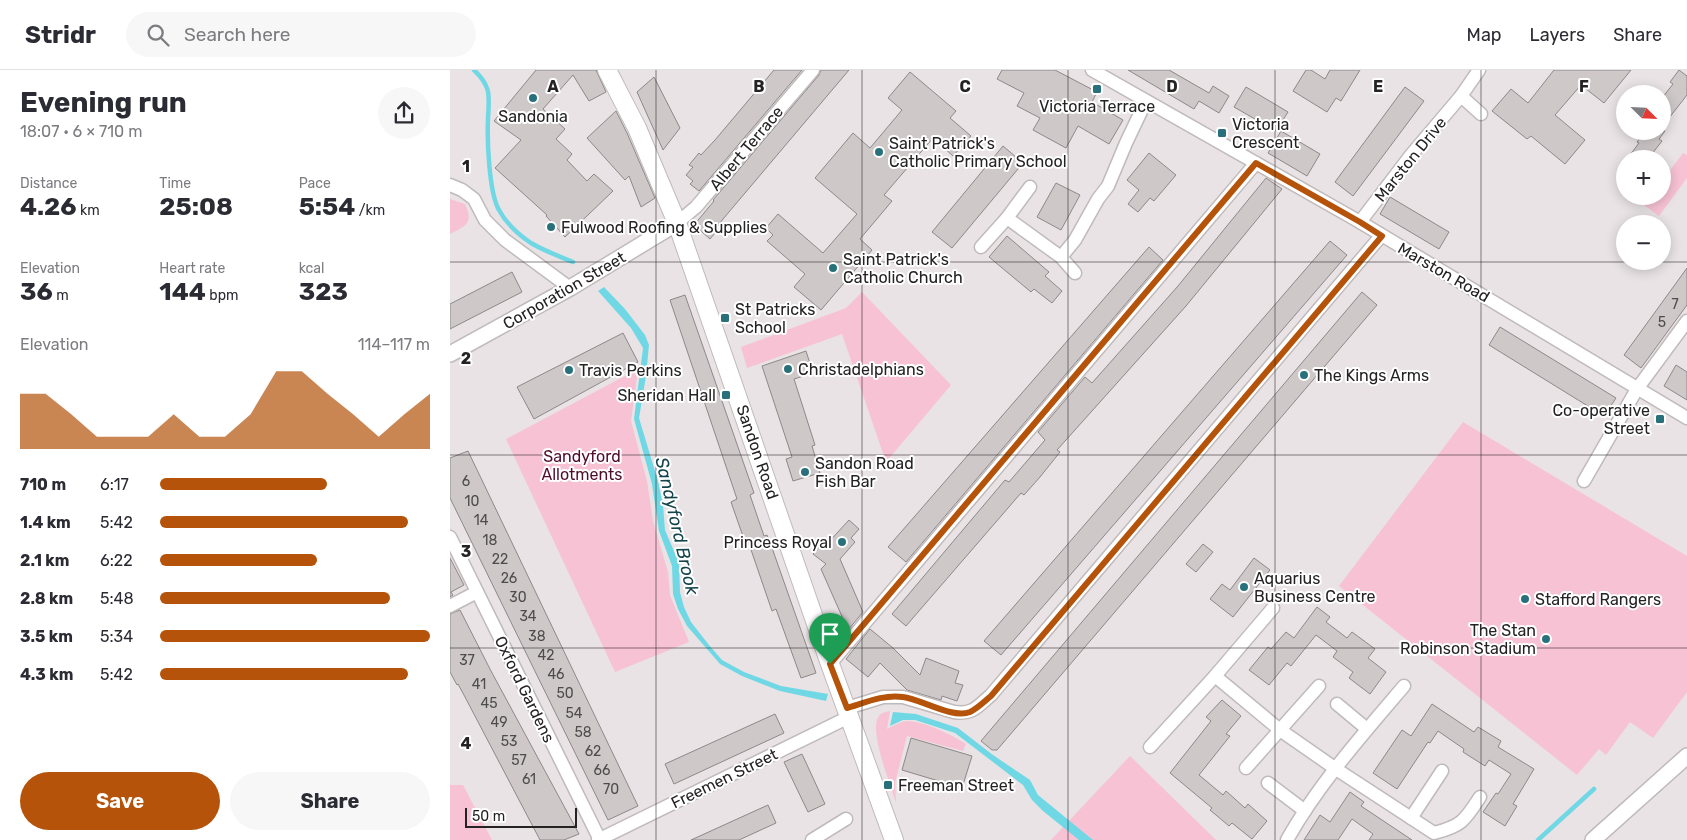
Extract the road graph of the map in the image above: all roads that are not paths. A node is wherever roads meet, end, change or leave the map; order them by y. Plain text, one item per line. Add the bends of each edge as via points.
1 (607, 70) edge
2 (813, 70) edge
3 (1092, 70) edge
4 (1479, 70) edge
5 (1461, 96) junction
6 (1146, 101) junction
7 (1481, 114) dead end
8 (1256, 163) junction
9 (450, 185) edge
10 (1030, 187) dead end
11 (1007, 218) junction
12 (1360, 222) junction
13 (677, 223) junction
14 (1382, 236) junction
15 (981, 247) dead end
16 (1061, 257) junction
17 (1075, 273) dead end
18 (570, 288) junction
19 (1687, 321) edge
20 (450, 354) edge
21 (1637, 389) junction
22 (1687, 418) edge
23 (1584, 481) dead end
24 (450, 537) edge
25 (477, 592) junction
26 (450, 606) edge
27 (1273, 608) dead end
28 (830, 664) junction
29 (1214, 676) junction
30 (1319, 686) dead end
31 (1404, 686) dead end
32 (1337, 704) dead end
33 (848, 712) junction
34 (1368, 729) junction
35 (1280, 730) junction
36 (1150, 747) dead end
37 (1687, 756) edge
38 (1246, 768) dead end
39 (1336, 769) junction
40 (1442, 771) dead end
41 (1268, 783) dead end
42 (1480, 797) dead end
43 (1305, 811) junction
44 (1411, 818) junction
45 (846, 819) dead end
46 (1434, 836) edge
47 (599, 840) edge
48 (812, 840) edge
49 (894, 840) edge
50 (1287, 840) edge
51 (1593, 840) edge

1 - 13 main road, Sandon Road via 637,128
2 - 13 street, Albert Terrace via 696,207
3 - 6 street, Marston Road
4 - 5 street, Marston Drive
5 - 7 street
5 - 12 street, Marston Drive via 1411,154
6 - 8 street, Marston Road
6 - 16 street via 1108,186
8 - 12 street, Marston Road
8 - 28 street
9 - 18 street via 474,199 485,220 505,240
10 - 11 street
11 - 15 street
11 - 16 street
12 - 14 street, Marston Road
13 - 18 street, Corporation Street
13 - 28 main road, Sandon Road
14 - 21 street, Marston Road
14 - 33 street, Freemen Street via 991,696 971,712 963,714 903,697 883,698
16 - 17 street
18 - 20 street, Corporation Street
19 - 21 street
21 - 22 street, Marston Road
21 - 23 street
24 - 25 street, Oxford Gardens
25 - 26 street
25 - 47 street, Oxford Gardens
27 - 29 street
28 - 33 main road, Sandon Road
29 - 35 street
29 - 36 street
30 - 35 street
31 - 34 street
32 - 34 street
33 - 47 street, Freemen Street
33 - 49 main road, Sandon Road
34 - 39 street
35 - 38 street
35 - 39 street
37 - 51 street
39 - 43 street
39 - 44 street
40 - 44 street
41 - 43 street
42 - 46 street via 1465,820
43 - 50 street
44 - 46 street
45 - 48 street

